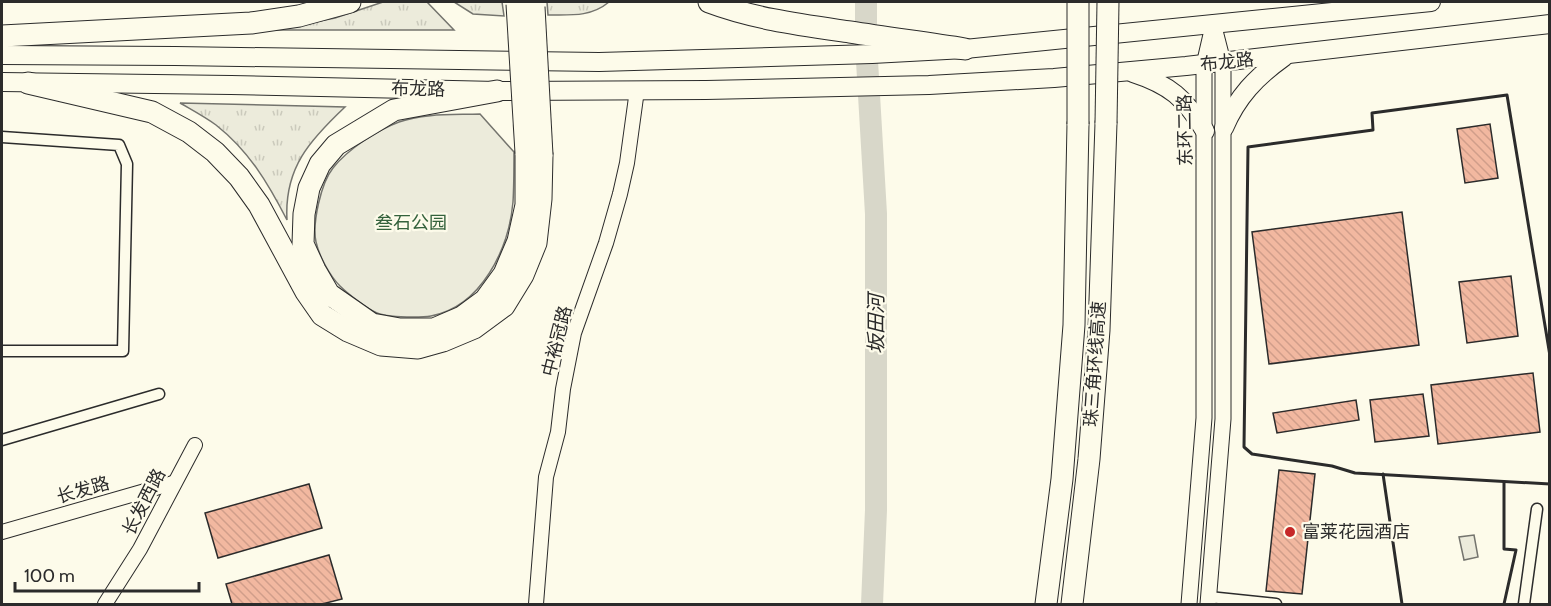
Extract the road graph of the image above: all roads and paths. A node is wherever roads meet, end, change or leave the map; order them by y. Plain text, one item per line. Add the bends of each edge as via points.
1 (350, 2) edge
2 (709, 2) edge
3 (1078, 2) edge
4 (1108, 2) edge
5 (1431, 2) edge
6 (525, 4) edge
7 (1213, 23) junction
8 (1550, 24) edge
9 (2, 36) edge
10 (965, 49) junction
11 (2, 55) edge
12 (1285, 56) junction
13 (1223, 62) junction
14 (1204, 64) junction
15 (1129, 72) junction
16 (2, 82) edge
17 (28, 83) junction
18 (637, 90) junction
19 (497, 91) junction
20 (1224, 128) junction
21 (1205, 131) junction
22 (2, 137) edge
23 (534, 154) junction
24 (2, 351) edge
25 (159, 394) dead end
26 (2, 440) edge
27 (195, 445) dead end
28 (173, 483) junction
29 (1537, 509) dead end
30 (2, 532) edge
31 (1209, 601) edge
32 (105, 604) edge
33 (536, 604) edge
34 (1046, 604) edge
35 (1072, 604) edge
36 (1189, 604) edge
37 (1276, 604) edge
38 (1524, 604) edge

1 - 9 highway via 299,16 250,23
2 - 10 highway via 809,26
3 - 34 highway, 珠三角环线高速, bridge via 1074,325 1062,479
4 - 35 highway, 珠三角环线高速, bridge via 1099,330
5 - 7 main road
6 - 23 highway, bridge
7 - 10 main road
7 - 13 main road
7 - 14 main road, 东环二路
8 - 12 main road, 布龙路
10 - 11 main road, 布龙路 via 599,62
12 - 13 main road, 布龙路
12 - 20 main road via 1243,92
13 - 14 main road, 布龙路
13 - 20 main road
14 - 15 main road, 布龙路
14 - 21 main road, 东环二路
15 - 18 main road, 布龙路 via 903,85
15 - 21 main road via 1165,86 1180,97
16 - 17 main road, 布龙路
17 - 19 main road, 布龙路
17 - 23 highway via 152,112 189,132 239,177 322,315 381,345 418,348 444,341 474,328 504,306 536,243 541,199
18 - 19 main road, 布龙路
18 - 33 street, 中裕冠路 via 620,194 574,333 563,388 558,432 546,477
19 - 23 highway via 394,110 336,145 320,164 309,188 303,244 329,294 372,324 400,329 434,329 462,317 485,300 504,274 518,241
20 - 31 main road via 1223,419
21 - 36 main road, 东环二路 via 1204,418
22 - 24 street via 119,145 127,164 123,351
25 - 26 street
27 - 28 street, 长发西路
28 - 30 street, 长发路
28 - 32 street, 长发西路 via 140,549
29 - 38 street
31 - 37 street

